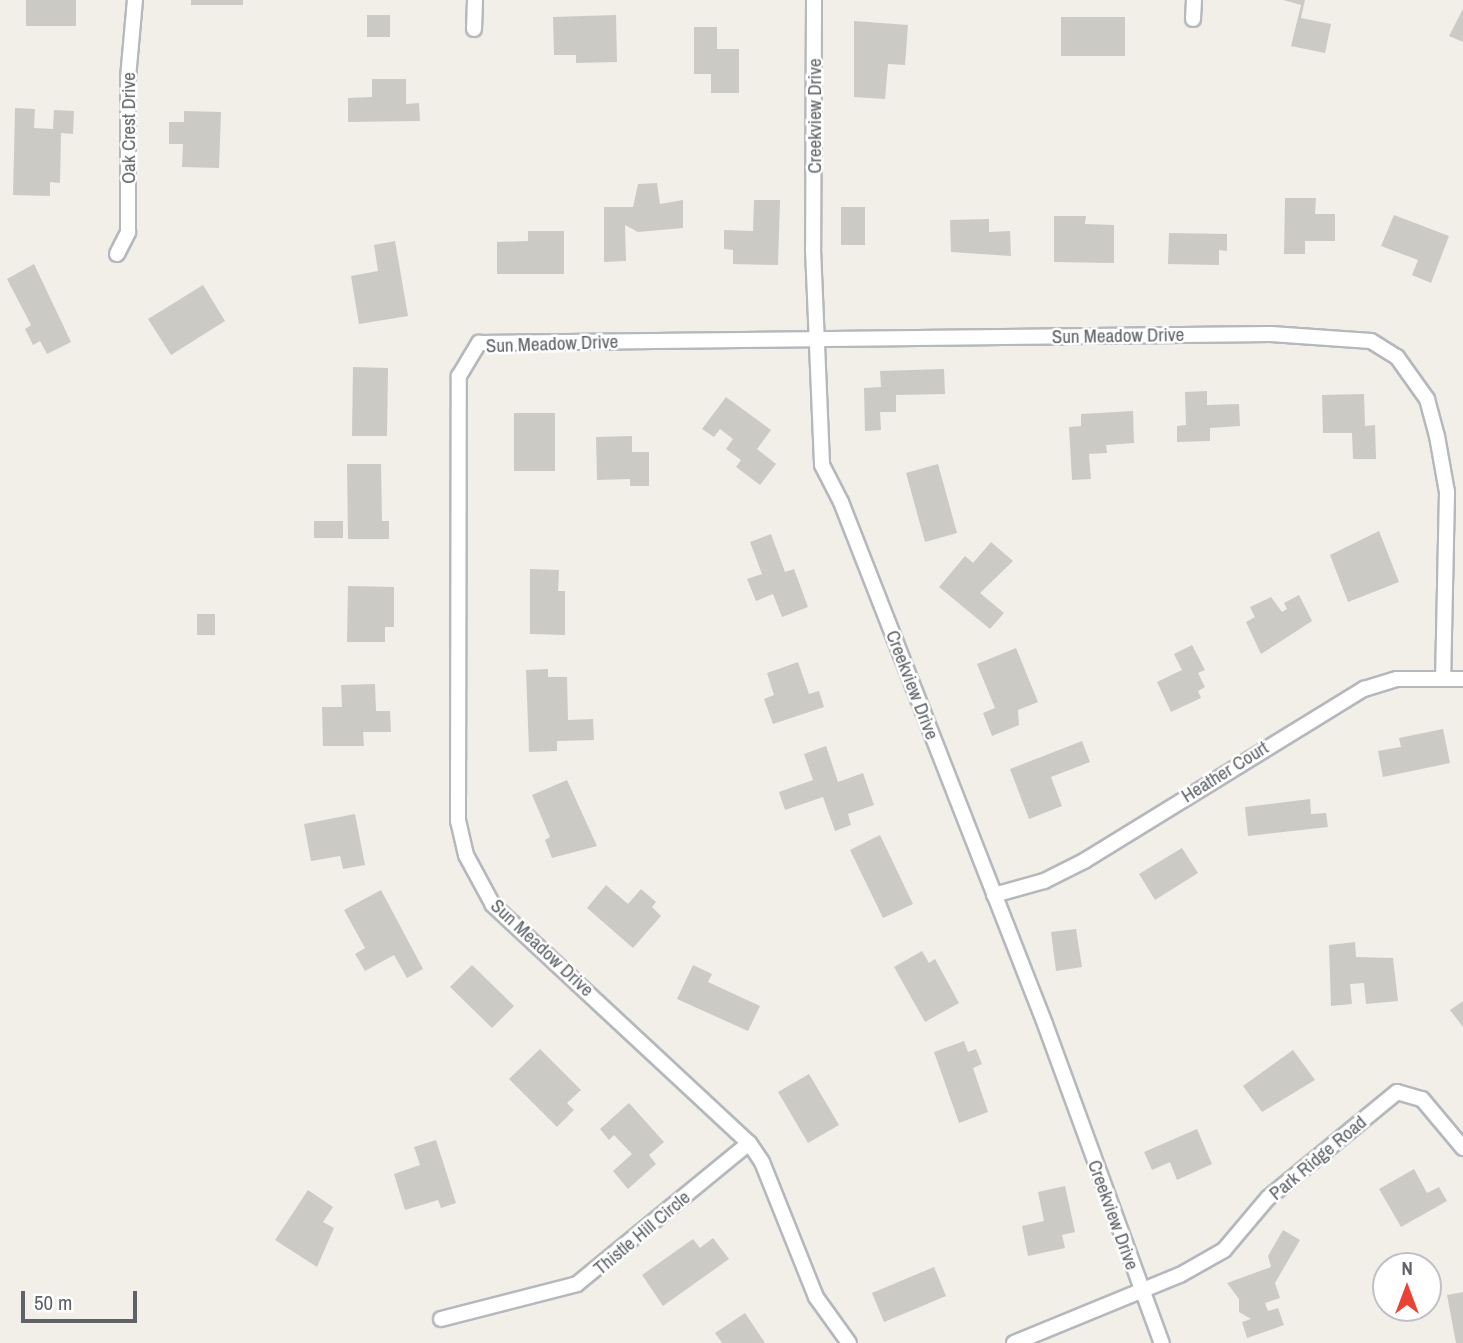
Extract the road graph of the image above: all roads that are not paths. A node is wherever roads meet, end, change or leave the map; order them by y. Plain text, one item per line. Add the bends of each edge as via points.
1 (135, 0) edge
2 (475, 0) edge
3 (814, 0) edge
4 (1194, 0) edge
5 (1193, 19) dead end
6 (474, 29) dead end
7 (117, 254) dead end
8 (816, 342) junction
9 (1443, 676) junction
10 (1463, 679) edge
11 (994, 895) junction
12 (749, 1143) junction
13 (1463, 1148) edge
14 (1140, 1291) junction
15 (441, 1319) dead end
16 (849, 1343) edge
17 (1014, 1343) edge
18 (1162, 1343) edge

1 - 7 street, Oak Crest Drive via 128,78 128,232
2 - 6 street
3 - 8 street, Creekview Drive
4 - 5 street
8 - 9 street, Sun Meadow Drive via 1271,334 1371,341 1397,357 1427,399 1437,436 1447,492
8 - 11 street, Creekview Drive via 822,465 841,502
8 - 12 street, Sun Meadow Drive via 479,343 459,376 458,821 473,874 493,905
9 - 10 street, Heather Court
9 - 11 street, Heather Court via 1396,680 1334,704 1084,861 1044,881
11 - 14 street, Creekview Drive
12 - 15 street, Thistle Hill Circle via 577,1284
12 - 16 street, Sun Meadow Drive via 762,1162 816,1297
13 - 14 street, Park Ridge Road via 1422,1099 1397,1092 1268,1198 1224,1250
14 - 17 street, Park Ridge Road
14 - 18 street, Creekview Drive

